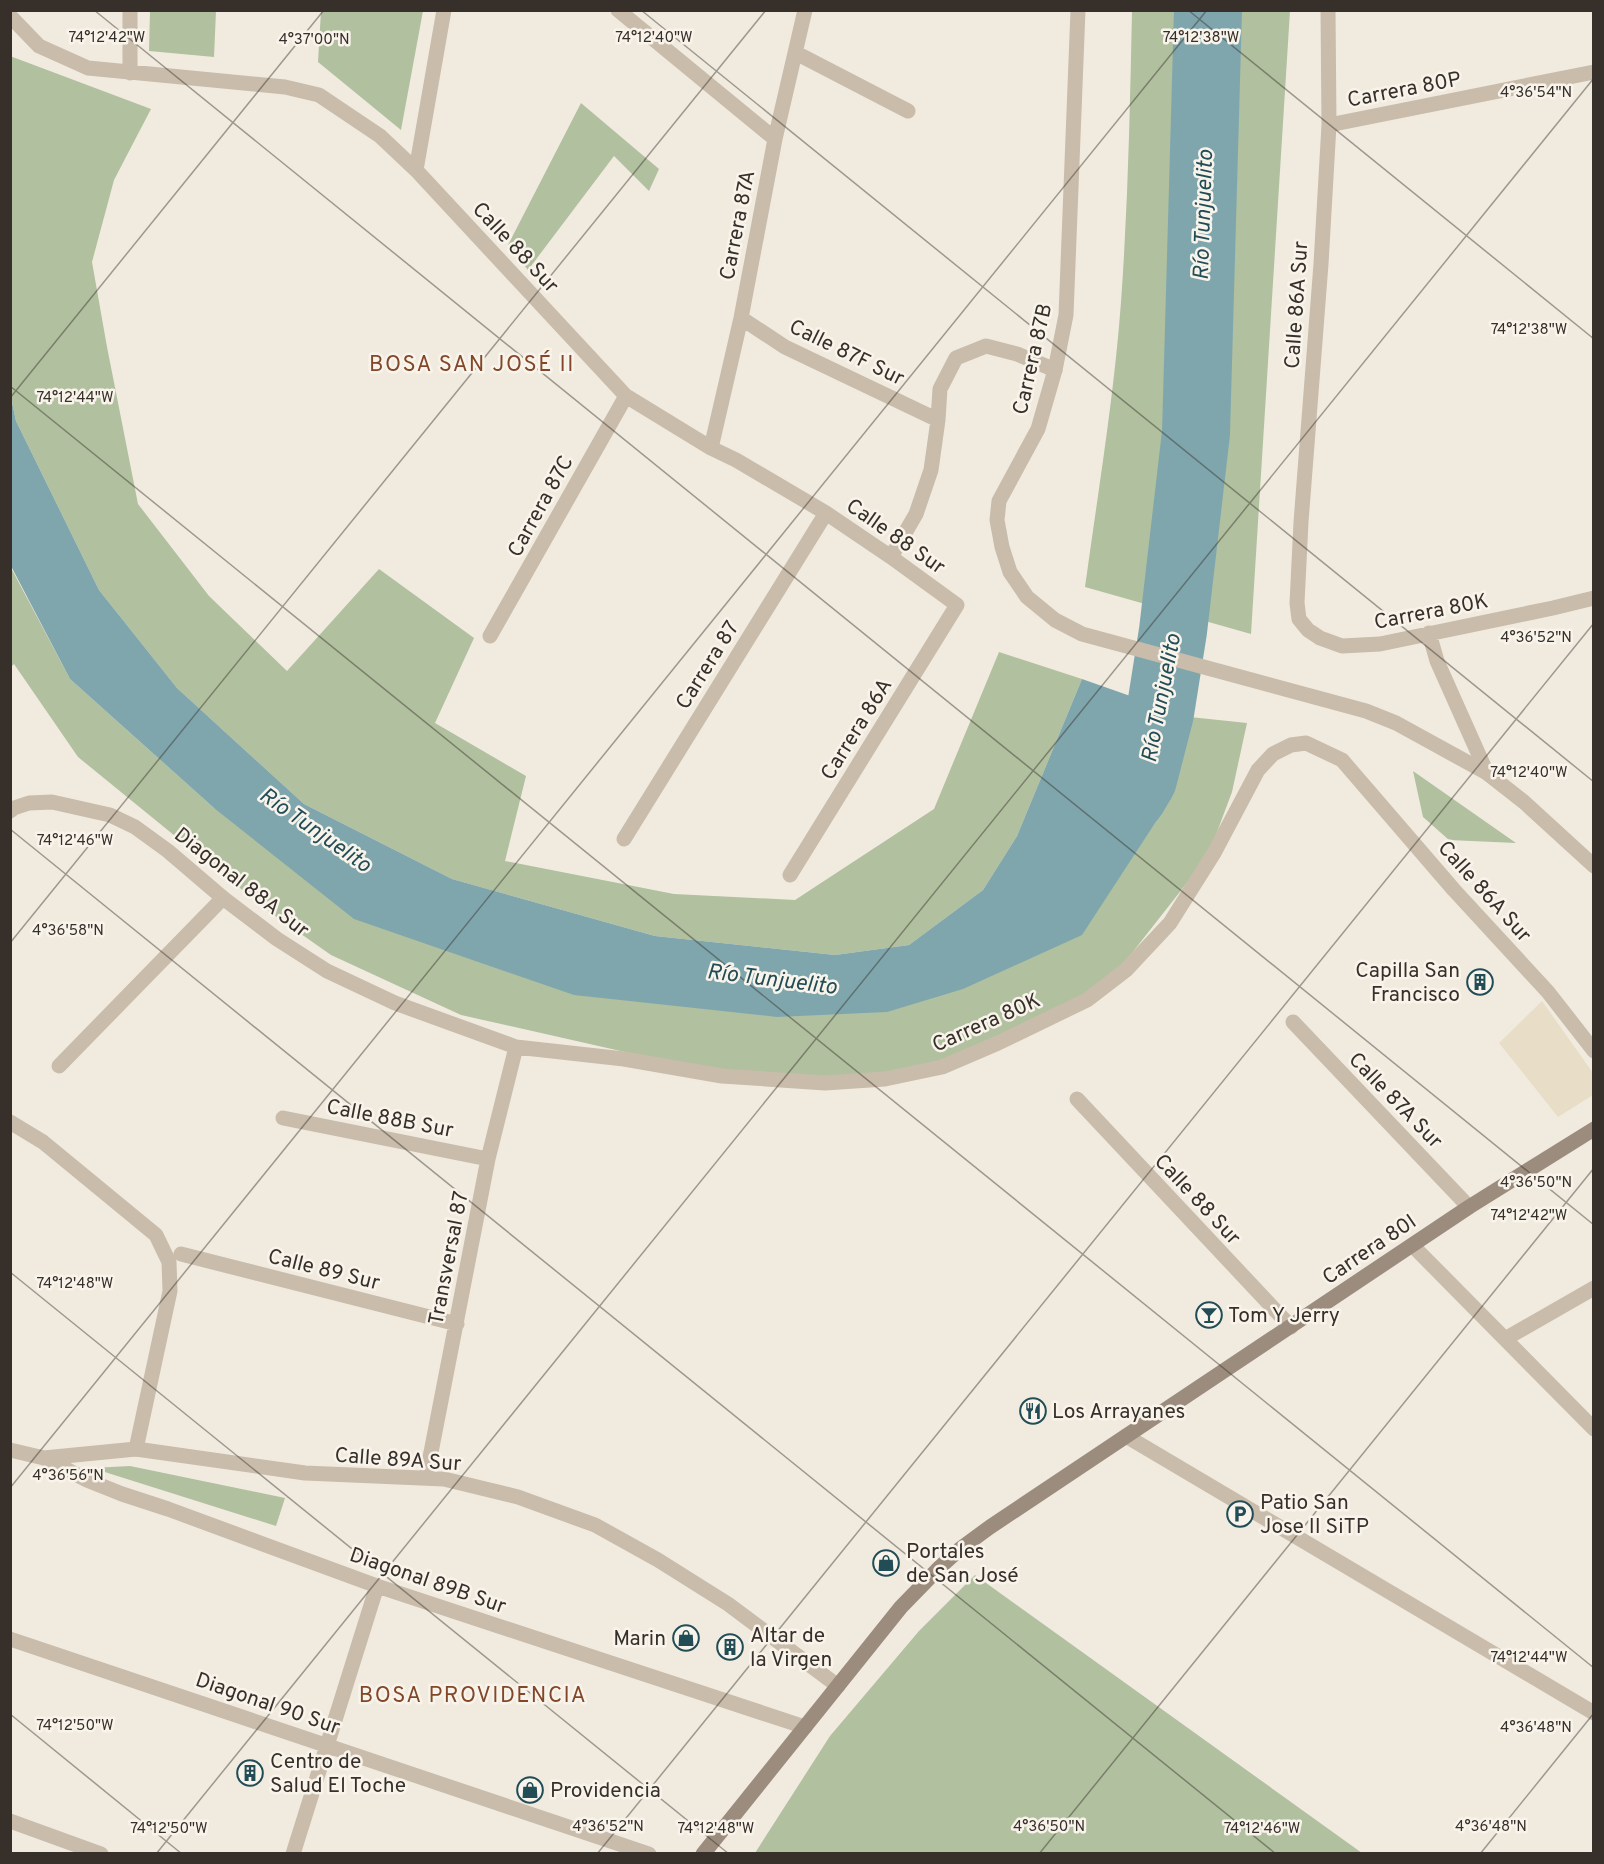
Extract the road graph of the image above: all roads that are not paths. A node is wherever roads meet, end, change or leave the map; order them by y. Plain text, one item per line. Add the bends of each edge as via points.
1 (130, 10) edge
2 (444, 10) edge
3 (618, 10) edge
4 (805, 10) edge
5 (1078, 10) edge
6 (1328, 10) edge
7 (10, 16) edge
8 (796, 53) junction
9 (1593, 72) edge
10 (130, 73) junction
11 (908, 111) dead end
12 (1329, 125) junction
13 (775, 139) junction
14 (416, 170) junction
15 (741, 318) junction
16 (1055, 370) junction
17 (626, 396) junction
18 (938, 420) junction
19 (711, 448) junction
20 (826, 513) junction
21 (891, 557) junction
22 (1593, 598) edge
23 (1297, 603) joint
24 (957, 605) joint
25 (1429, 633) junction
26 (490, 636) dead end
27 (1342, 760) joint
28 (1487, 773) junction
29 (10, 811) edge
30 (624, 839) dead end
31 (1593, 866) edge
32 (790, 875) dead end
33 (223, 898) junction
34 (1293, 1022) dead end
35 (516, 1047) junction
36 (1593, 1051) edge
37 (59, 1066) dead end
38 (1077, 1099) dead end
39 (283, 1118) dead end
40 (10, 1122) edge
41 (1593, 1129) edge
42 (489, 1159) junction
43 (1469, 1207) junction
44 (1413, 1246) junction
45 (181, 1254) dead end
46 (1593, 1288) edge
47 (457, 1324) junction
48 (1290, 1327) junction
49 (1504, 1339) junction
50 (1593, 1429) edge
51 (1126, 1436) junction
52 (136, 1449) junction
53 (10, 1450) edge
54 (44, 1458) junction
55 (426, 1478) junction
56 (377, 1586) junction
57 (10, 1639) edge
58 (838, 1686) junction
59 (1593, 1713) edge
60 (805, 1727) junction
61 (327, 1745) junction
62 (10, 1821) edge
63 (101, 1854) edge
64 (293, 1854) edge
65 (649, 1854) edge
66 (703, 1854) edge

1 - 10 street
2 - 14 street
3 - 13 street
4 - 8 street, Carrera 87A
5 - 16 street, Carrera 87B via 1066,315
6 - 12 street, Calle 86A Sur
7 - 10 street, Calle 88 Sur via 39,46 88,68
8 - 11 street
8 - 13 street, Carrera 87A
9 - 12 street, Carrera 80P
10 - 14 street, Calle 88 Sur via 285,87 319,95 380,136
12 - 23 street, Calle 86A Sur
13 - 15 street, Carrera 87A
14 - 17 street, Calle 88 Sur
15 - 18 street, Calle 87F Sur via 785,347
15 - 19 street, Carrera 87A
16 - 18 street via 986,346 956,358 940,389
16 - 28 street, Carrera 87B via 1038,429 999,501 997,520 1002,547 1010,572 1027,597 1055,620 1082,634 1366,711 1396,723
17 - 19 street, Calle 88 Sur
17 - 26 street, Carrera 87C
18 - 21 street via 924,492
19 - 20 street, Calle 88 Sur
20 - 21 street, Calle 88 Sur
20 - 30 street, Carrera 87
21 - 24 street, Calle 88 Sur
22 - 25 street, Carrera 80K
23 - 25 street, Carrera 80K via 1299,618 1308,630 1342,646 1380,644
24 - 32 street, Carrera 86A
25 - 28 street via 1437,661
27 - 35 street, Carrera 80K via 1306,743 1273,754 1258,770 1214,853 1170,923 1126,970 1088,1000 942,1066 885,1079 825,1083 722,1076 624,1059
27 - 36 street, Calle 86A Sur via 1548,992
28 - 31 street
29 - 33 street, Diagonal 88A Sur via 29,802 52,802 110,816 135,827
33 - 35 street, Diagonal 88A Sur via 327,971 395,1003
33 - 37 street
34 - 43 street, Calle 87A Sur
35 - 42 street, Transversal 87
38 - 48 street, Calle 88 Sur
39 - 42 street, Calle 88B Sur
40 - 52 street via 43,1142 156,1235 169,1262 170,1292
41 - 43 main road, Carrera 80I
42 - 47 street, Transversal 87
43 - 44 main road, Carrera 80I
44 - 48 main road, Carrera 80I
44 - 49 street
45 - 47 street, Calle 89 Sur
46 - 49 street
47 - 55 street, Transversal 87
48 - 51 main road, Carrera 80I
49 - 50 street
51 - 58 main road, Carrera 80I via 960,1549 901,1607
51 - 59 street
52 - 54 street, Calle 89A Sur
52 - 55 street, Calle 89A Sur via 305,1473
53 - 54 street, Calle 89A Sur
54 - 56 street, Diagonal 89B Sur via 122,1494
55 - 58 street, Calle 89A Sur via 518,1497 595,1524 728,1604
56 - 60 street, Diagonal 89B Sur
56 - 61 street
57 - 61 street, Diagonal 90 Sur
58 - 60 main road, Carrera 80I
60 - 66 main road, Carrera 80I
61 - 64 street
61 - 65 street, Diagonal 90 Sur
62 - 63 street

